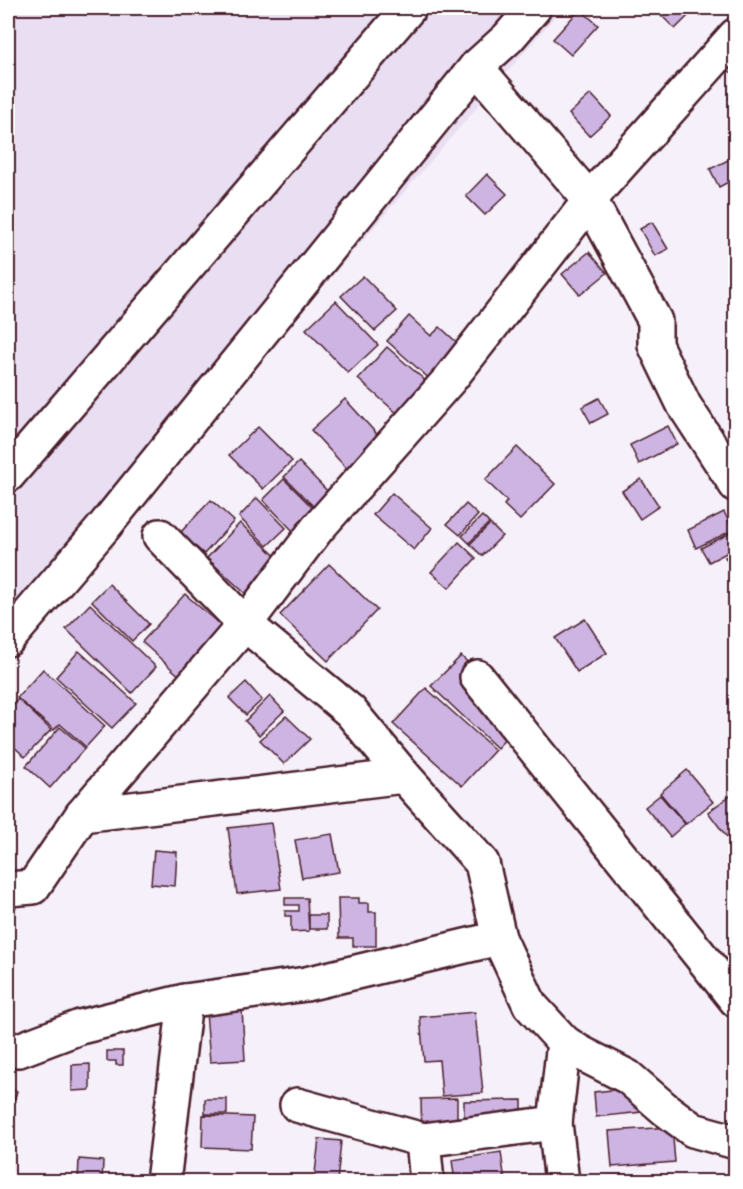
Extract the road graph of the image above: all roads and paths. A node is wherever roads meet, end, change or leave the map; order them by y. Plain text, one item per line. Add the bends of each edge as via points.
1 (409, 8) edge
2 (534, 8) edge
3 (735, 35) edge
4 (476, 67) junction
5 (590, 200) junction
6 (8, 475) edge
7 (735, 485) edge
8 (160, 536) dead end
9 (244, 624) junction
10 (8, 639) edge
11 (477, 677) dead end
12 (404, 776) junction
13 (82, 815) junction
14 (8, 889) edge
15 (499, 938) junction
16 (735, 1000) edge
17 (185, 1001) junction
18 (564, 1042) junction
19 (8, 1050) edge
20 (297, 1105) dead end
21 (555, 1123) junction
22 (423, 1140) junction
23 (735, 1143) edge
24 (164, 1182) edge
25 (427, 1182) edge
26 (562, 1182) edge

1 - 6 street
2 - 4 street
3 - 5 street
4 - 5 street
4 - 10 street via 103,528
5 - 7 street via 655,321 655,345 684,405
5 - 9 street via 450,380 317,529
8 - 9 street
9 - 12 street via 350,711
9 - 13 street
11 - 16 street
12 - 13 street
12 - 15 street via 482,863
13 - 14 street via 33,886
15 - 17 street via 306,984
15 - 18 street via 530,1005
17 - 19 street
17 - 24 street
18 - 21 street
18 - 23 street via 628,1077 693,1130
20 - 22 street
21 - 22 street
21 - 26 street
22 - 25 street

